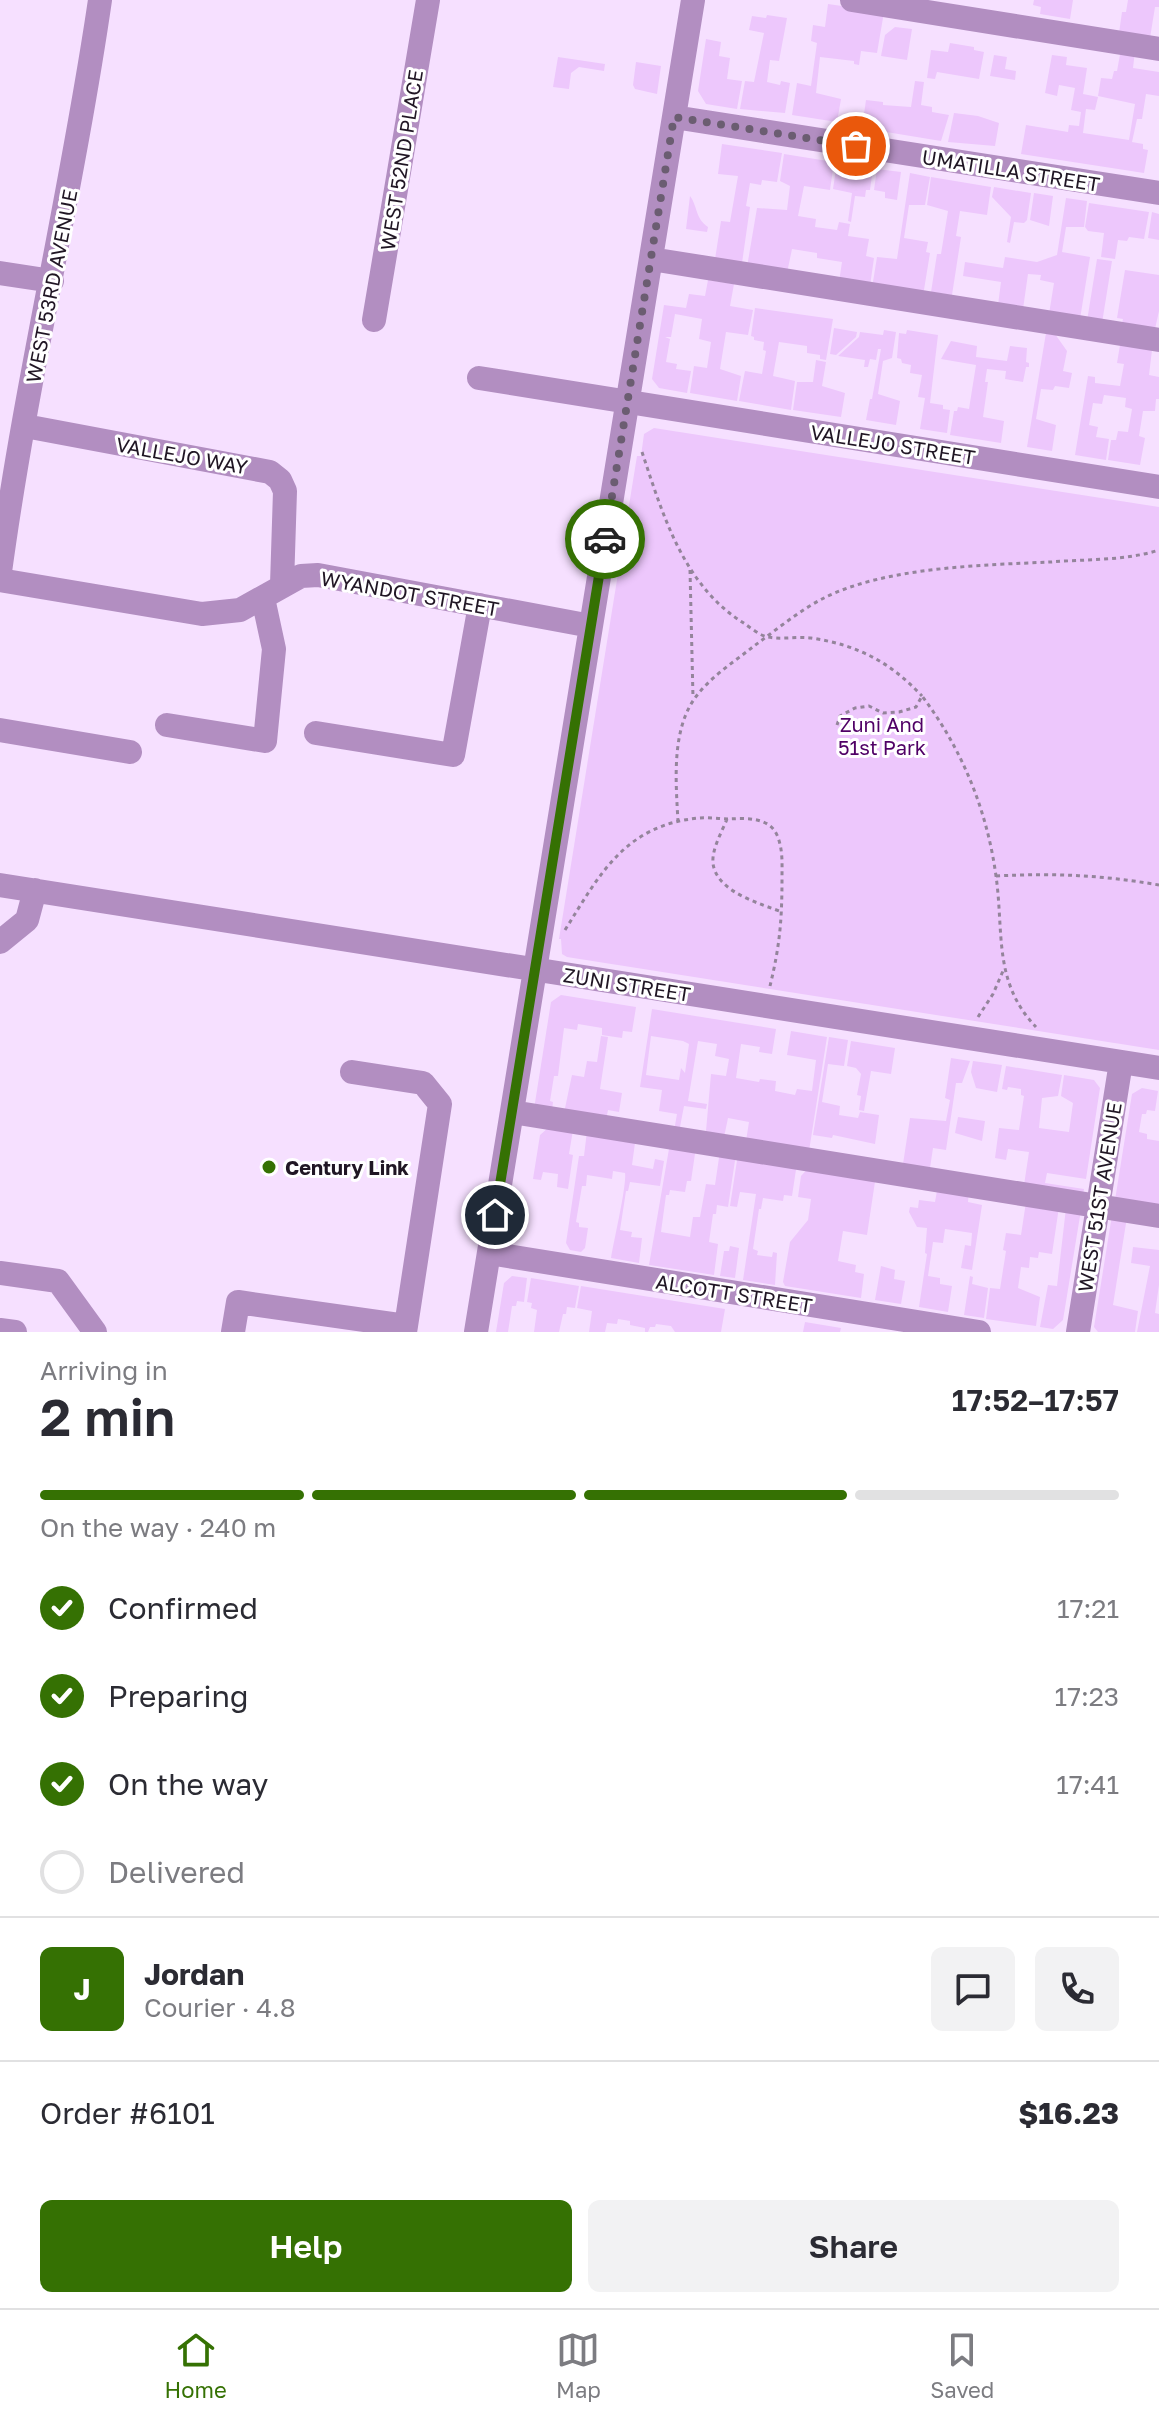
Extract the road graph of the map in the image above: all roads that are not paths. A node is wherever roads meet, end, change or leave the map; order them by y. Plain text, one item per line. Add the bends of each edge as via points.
1 (100, 0) edge
2 (428, 0) edge
3 (693, 0) edge
4 (852, 0) edge
5 (1159, 49) edge
6 (674, 117) junction
7 (1159, 193) edge
8 (651, 259) junction
9 (0, 273) edge
10 (52, 281) junction
11 (374, 320) dead end
12 (1159, 340) edge
13 (479, 378) dead end
14 (627, 402) junction
15 (25, 426) junction
16 (1159, 487) edge
17 (0, 572) edge
18 (0, 580) edge
19 (272, 591) junction
20 (480, 605) junction
21 (591, 626) junction
22 (167, 725) dead end
23 (0, 730) edge
24 (316, 733) dead end
25 (130, 752) dead end
26 (0, 885) edge
27 (35, 890) junction
28 (0, 942) edge
29 (535, 969) junction
30 (1121, 1062) junction
31 (1159, 1068) edge
32 (352, 1072) dead end
33 (512, 1112) junction
34 (1098, 1206) junction
35 (1159, 1216) edge
36 (489, 1253) junction
37 (0, 1273) edge
38 (406, 1329) edge
39 (0, 1330) edge
40 (15, 1332) edge
41 (95, 1332) edge
42 (233, 1332) edge
43 (476, 1332) edge
44 (979, 1332) edge
45 (1078, 1332) edge

1 - 10 street, WEST 53RD AVENUE
2 - 11 street, WEST 52ND PLACE
3 - 6 street
4 - 5 street
6 - 7 street, UMATILLA STREET
6 - 8 street
8 - 12 street
8 - 14 street
9 - 10 street
10 - 15 street, WEST 53RD AVENUE
13 - 14 street, VALLEJO STREET
14 - 16 street, VALLEJO STREET
14 - 21 street
15 - 17 street, WEST 53RD AVENUE
15 - 19 street, VALLEJO WAY via 270,472 285,491
18 - 19 street, WYANDOT STREET via 202,614 230,613
19 - 20 street, WYANDOT STREET via 301,576 318,575
19 - 22 street, VALLEJO WAY via 274,649 265,741
20 - 21 street, WYANDOT STREET
20 - 24 street via 453,755
21 - 29 street
23 - 25 street
26 - 27 street, ZUNI STREET
27 - 28 street via 27,920
27 - 29 street, ZUNI STREET
29 - 30 street, ZUNI STREET
29 - 33 street
30 - 31 street, ZUNI STREET
30 - 34 street, WEST 51ST AVENUE
32 - 38 street via 423,1083 440,1104
33 - 34 street
33 - 36 street
34 - 35 street
34 - 45 street, WEST 51ST AVENUE
36 - 43 street
36 - 44 street, ALCOTT STREET
37 - 41 street via 58,1281
38 - 42 street via 238,1302
39 - 40 street

